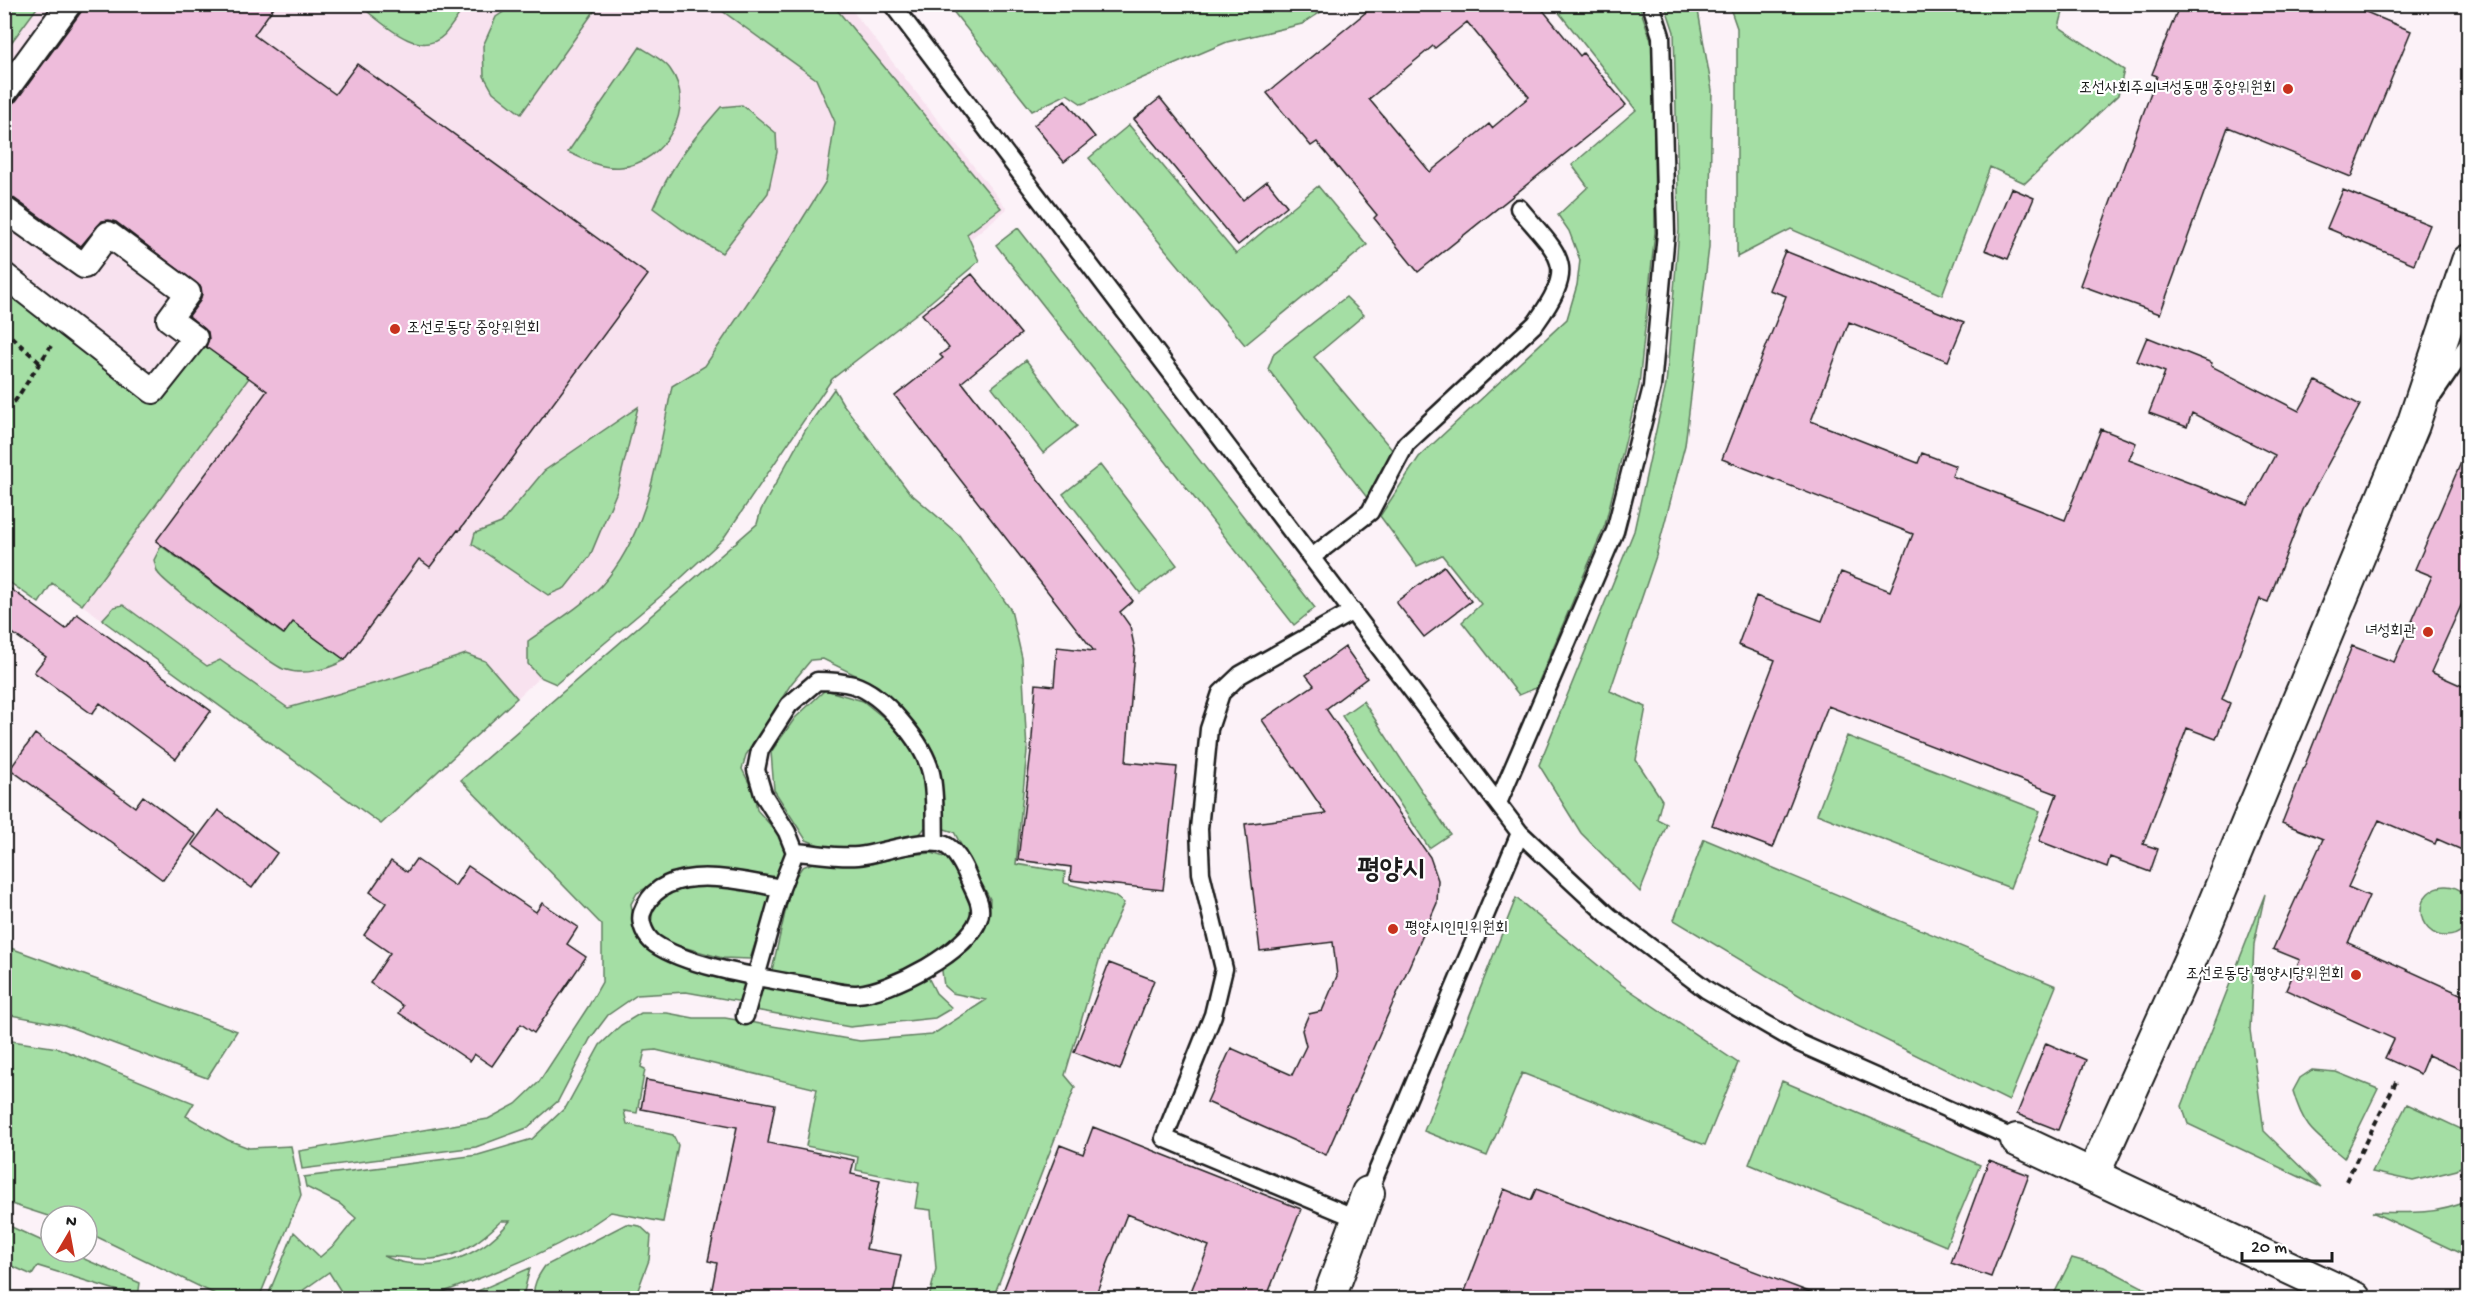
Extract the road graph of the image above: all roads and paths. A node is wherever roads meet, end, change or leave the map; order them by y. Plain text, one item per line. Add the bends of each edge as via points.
1 (69, 4) edge
2 (892, 4) edge
3 (1651, 4) edge
4 (4, 93) edge
5 (1519, 208) dead end
6 (4, 209) edge
7 (2469, 261) edge
8 (4, 275) edge
9 (4, 330) edge
10 (2469, 344) edge
11 (4, 406) edge
12 (2413, 425) junction
13 (1312, 558) junction
14 (1353, 611) junction
15 (1498, 803) junction
16 (1520, 833) junction
17 (935, 842) junction
18 (795, 852) junction
19 (781, 888) junction
20 (756, 976) junction
21 (745, 1016) dead end
22 (2396, 1082) dead end
23 (2017, 1140) joint
24 (2093, 1175) junction
25 (2346, 1181) dead end
26 (1363, 1206) junction
27 (1329, 1299) edge
28 (2355, 1299) edge

1 - 4 street
2 - 13 lane
3 - 15 lane via 1661,36 1666,233 1652,387 1615,531
5 - 13 lane via 1554,249 1561,266 1560,282 1552,300 1536,323 1406,444 1370,512
6 - 8 street via 84,267 108,234 188,293 169,319 195,338 153,391
7 - 12 street
9 - 11 path via 40,363 15,401
10 - 12 lane
12 - 24 street via 2203,931
13 - 14 lane
14 - 15 lane
14 - 26 lane via 1240,675 1221,693 1209,729 1199,829 1201,873 1224,969 1213,1015 1164,1138
15 - 16 lane
16 - 23 lane via 1610,917 1707,990 1799,1043
16 - 26 lane
17 - 18 lane via 855,856
17 - 18 lane via 932,776 927,758 903,724 876,698 855,685 817,681 789,705 760,750 756,770 763,794
17 - 20 lane via 947,846 960,860 982,910 972,934 926,969 876,992 854,994
18 - 19 lane
19 - 20 lane
19 - 20 lane via 722,878 688,879 670,883 657,892 641,917 654,944 686,959
20 - 21 lane
22 - 25 path
23 - 24 street
24 - 28 street
26 - 27 street

